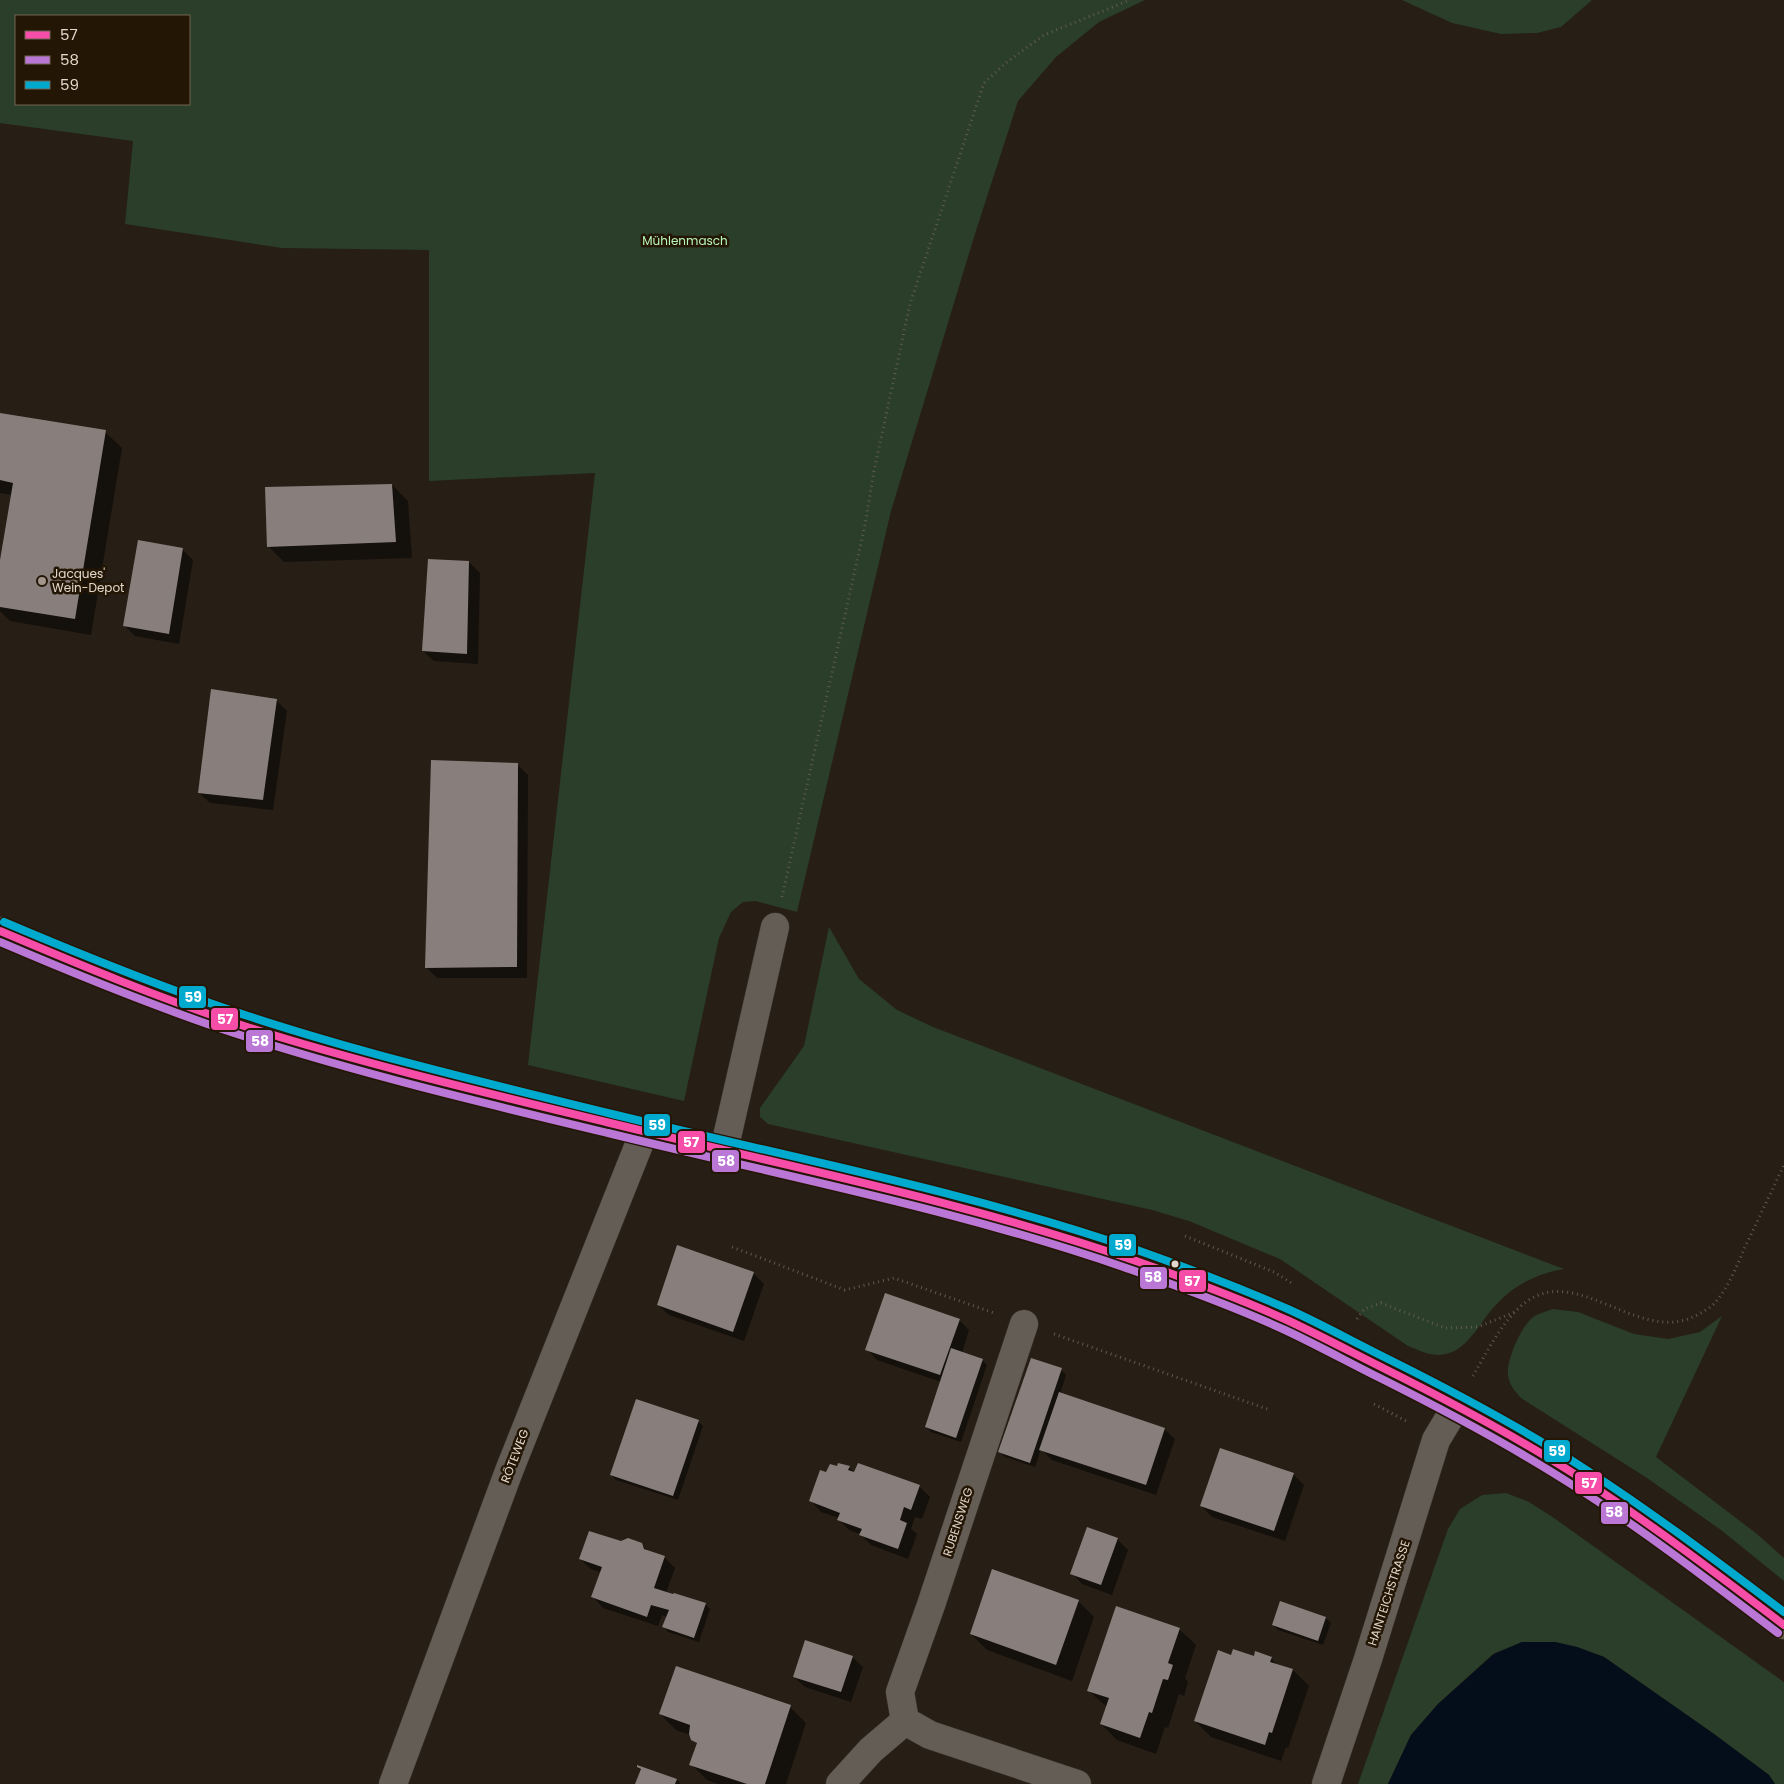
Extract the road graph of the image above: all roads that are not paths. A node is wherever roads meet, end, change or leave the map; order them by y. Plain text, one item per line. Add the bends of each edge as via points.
1 (775, 927) road end
2 (0, 931) edge
3 (644, 1132) junction
4 (724, 1150) junction
5 (1024, 1324) dead end
6 (1457, 1405) junction
7 (1784, 1625) edge
8 (905, 1721) junction
9 (393, 1784) edge
10 (840, 1784) edge
11 (1077, 1784) edge
12 (1326, 1784) edge

1 - 4 street
2 - 3 main road via 201,1011 290,1039
3 - 4 main road
3 - 9 street, RÖTEWEG via 508,1471
4 - 6 main road via 885,1187 1081,1243 1193,1282 1288,1321
5 - 8 street, RUBENSWEG via 900,1692
6 - 7 main road via 1548,1457 1624,1508
6 - 12 street, HAINTEICHSTRASSE via 1436,1440
8 - 10 street via 871,1750
8 - 11 street via 930,1735

